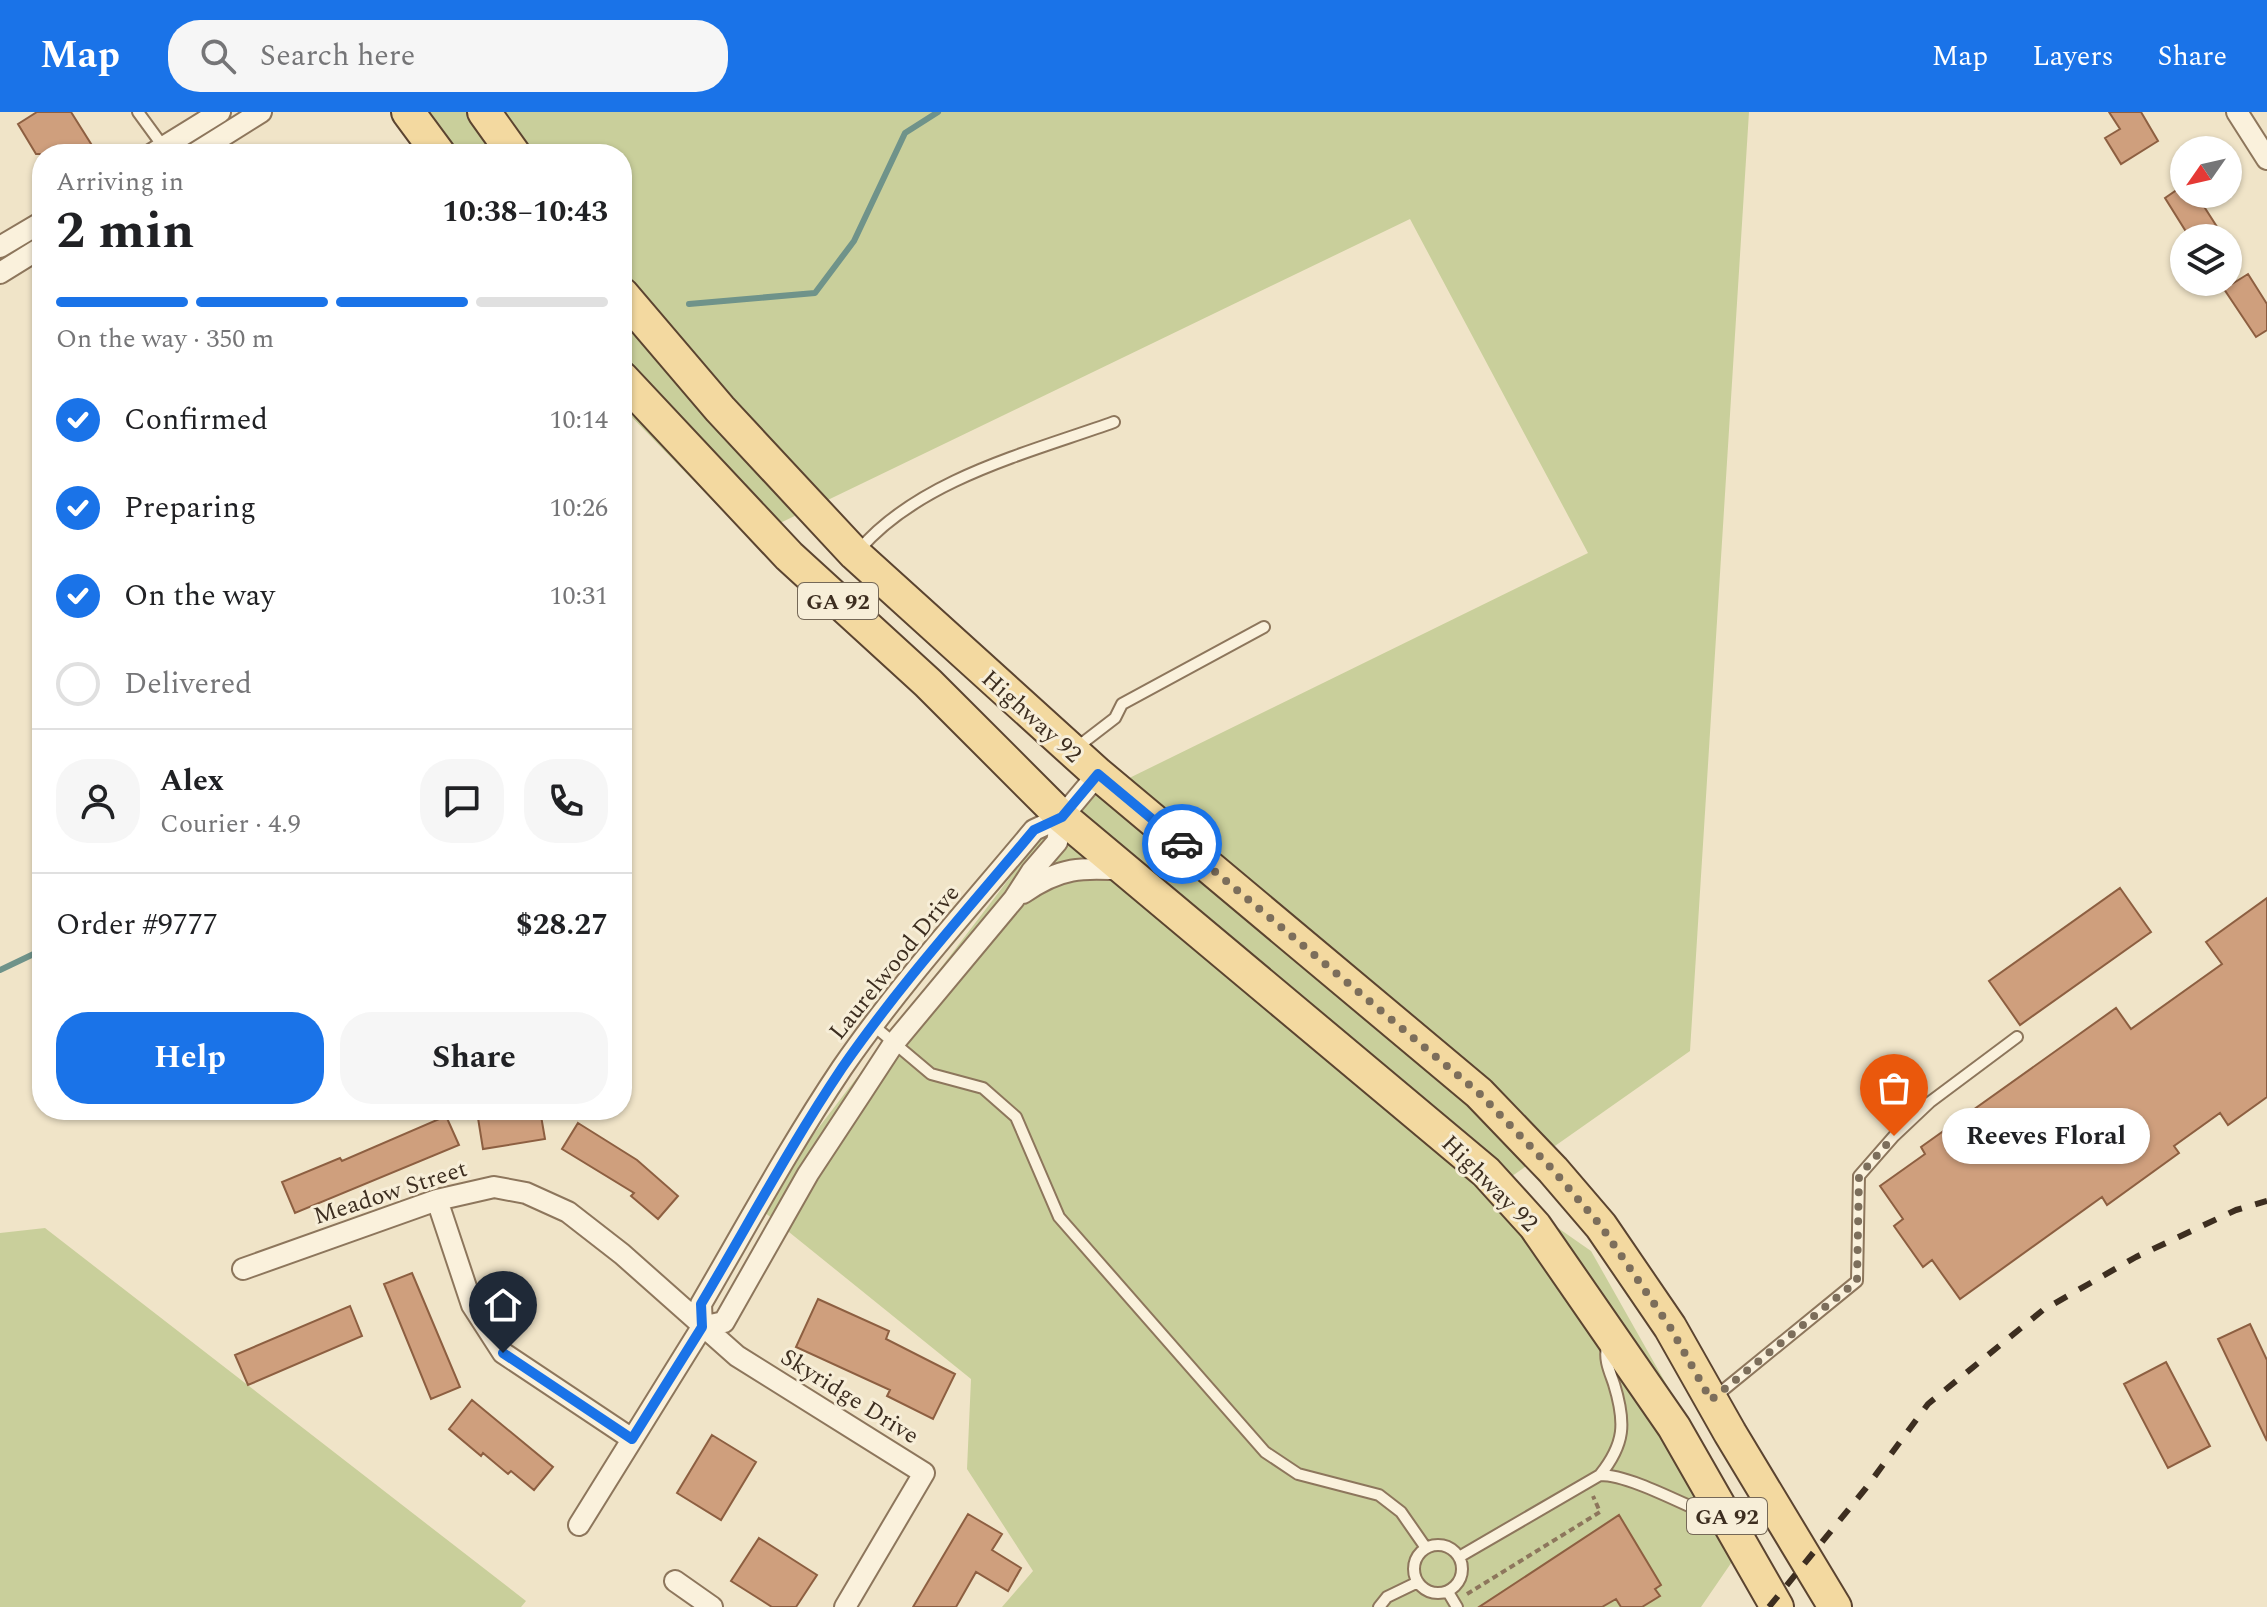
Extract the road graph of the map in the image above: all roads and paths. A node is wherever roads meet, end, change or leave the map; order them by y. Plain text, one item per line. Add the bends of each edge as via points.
1 (138, 112) edge
2 (220, 112) edge
3 (261, 112) edge
4 (408, 112) edge
5 (484, 112) edge
6 (2237, 112) edge
7 (156, 144) edge
8 (173, 144) edge
9 (210, 144) edge
10 (432, 144) edge
11 (507, 144) edge
12 (2267, 157) edge
13 (32, 228) edge
14 (0, 247) edge
15 (32, 252) edge
16 (1, 269) edge
17 (632, 306) edge
18 (632, 389) edge
19 (1114, 422) dead end
20 (855, 554) junction
21 (1264, 627) dead end
22 (1071, 751) junction
23 (1098, 774) junction
24 (1062, 817) junction
25 (1126, 870) junction
26 (1014, 899) junction
27 (874, 1026) junction
28 (2017, 1037) dead end
29 (894, 1043) junction
30 (437, 1200) junction
31 (243, 1269) dead end
32 (702, 1327) junction
33 (1610, 1337) junction
34 (1711, 1400) junction
35 (1674, 1427) junction
36 (632, 1439) junction
37 (1600, 1475) junction
38 (1605, 1488) dead end
39 (1731, 1524) junction
40 (579, 1525) dead end
41 (1426, 1548) junction
42 (1459, 1557) junction
43 (675, 1581) dead end
44 (1418, 1582) junction
45 (1453, 1600) edge
46 (712, 1607) edge
47 (845, 1607) edge
48 (1379, 1607) edge
49 (1777, 1607) edge
50 (1835, 1607) edge

1 - 7 lane
2 - 8 street
3 - 9 street
4 - 10 main road
5 - 11 main road
6 - 12 street
13 - 14 street
15 - 16 street
17 - 20 main road, Highway 92 / GA 92
18 - 24 main road, Highway 92 / GA 92 via 789,556 928,683
19 - 20 lane via 955,480 898,512
20 - 22 main road, Highway 92 / GA 92
21 - 22 lane via 1122,704 1115,718
22 - 23 main road, Highway 92 / GA 92
23 - 24 street, Laurelwood Drive
23 - 34 main road, Highway 92 / GA 92 via 1479,1093 1601,1226 1670,1327
24 - 25 main road, Highway 92 / GA 92
24 - 26 street, Laurelwood Drive via 1057,842
24 - 27 street, Laurelwood Drive via 1034,830
25 - 26 street, Laurelwood Drive via 1058,872
25 - 33 main road, Highway 92 / GA 92 via 1486,1172 1535,1226
26 - 29 street, Laurelwood Drive
27 - 29 lane
27 - 32 street, Laurelwood Drive via 814,1111 701,1304
28 - 34 lane via 1930,1102 1859,1176 1857,1281
29 - 32 street, Laurelwood Drive via 808,1174 724,1322
29 - 41 lane via 931,1074 983,1088 1016,1117 1059,1217 1265,1452 1298,1474 1379,1495 1401,1512
30 - 31 street, Meadow Street
30 - 32 street, Meadow Street via 494,1187 526,1193 568,1212
30 - 36 street via 472,1305 503,1353
32 - 36 street, Laurelwood Drive
32 - 47 street, Skyridge Drive via 737,1356 924,1473
33 - 35 main road, Highway 92 / GA 92
33 - 37 lane via 1605,1355 1615,1387 1620,1442
34 - 35 main road
34 - 50 main road, Highway 92 / GA 92
35 - 39 main road, Highway 92 / GA 92
36 - 40 street, Laurelwood Drive
37 - 39 lane
37 - 42 lane
38 - 45 path via 1592,1497 1600,1512
39 - 49 main road, Highway 92 / GA 92
41 - 42 lane via 1443,1545
41 - 44 lane via 1413,1568
42 - 45 lane via 1462,1575
43 - 46 street
44 - 45 lane
44 - 48 lane via 1387,1597

